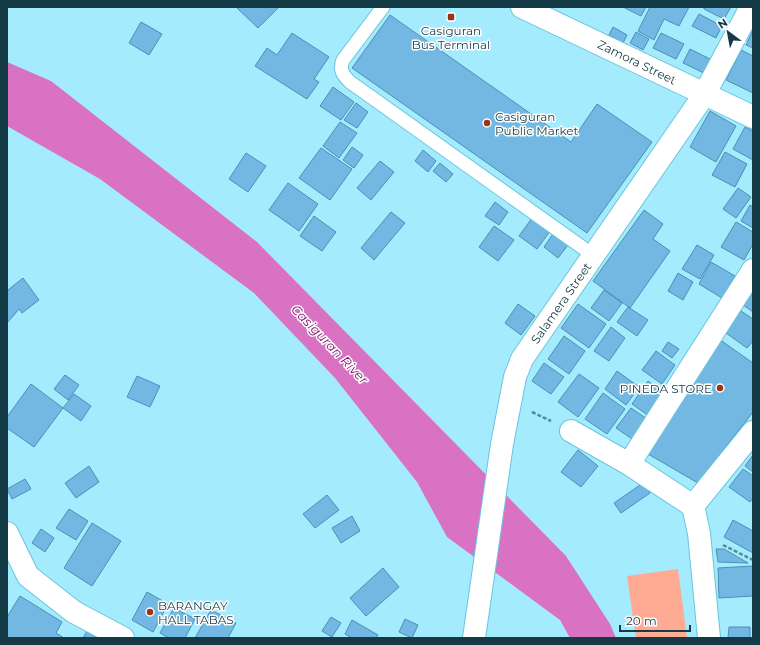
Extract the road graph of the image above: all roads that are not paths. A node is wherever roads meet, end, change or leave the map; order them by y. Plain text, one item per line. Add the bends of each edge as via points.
1 (383, 7) edge
2 (522, 7) edge
3 (751, 7) edge
4 (704, 95) junction
5 (753, 117) edge
6 (594, 255) junction
7 (753, 270) edge
8 (571, 431) road end
9 (753, 432) edge
10 (629, 464) junction
11 (694, 506) junction
12 (7, 533) edge
13 (123, 638) edge
14 (474, 638) edge
15 (710, 638) edge

1 - 6 lane via 343,60 340,66 343,74 350,82
2 - 4 street, Zamora Street
3 - 4 street, Salamera Street
4 - 5 street, Zamora Street
4 - 6 street, Salamera Street
6 - 14 street, Salamera Street via 522,359 515,376 502,444
7 - 10 street
8 - 10 street
9 - 11 street
10 - 11 street
11 - 15 street
12 - 13 street via 28,576 74,612

